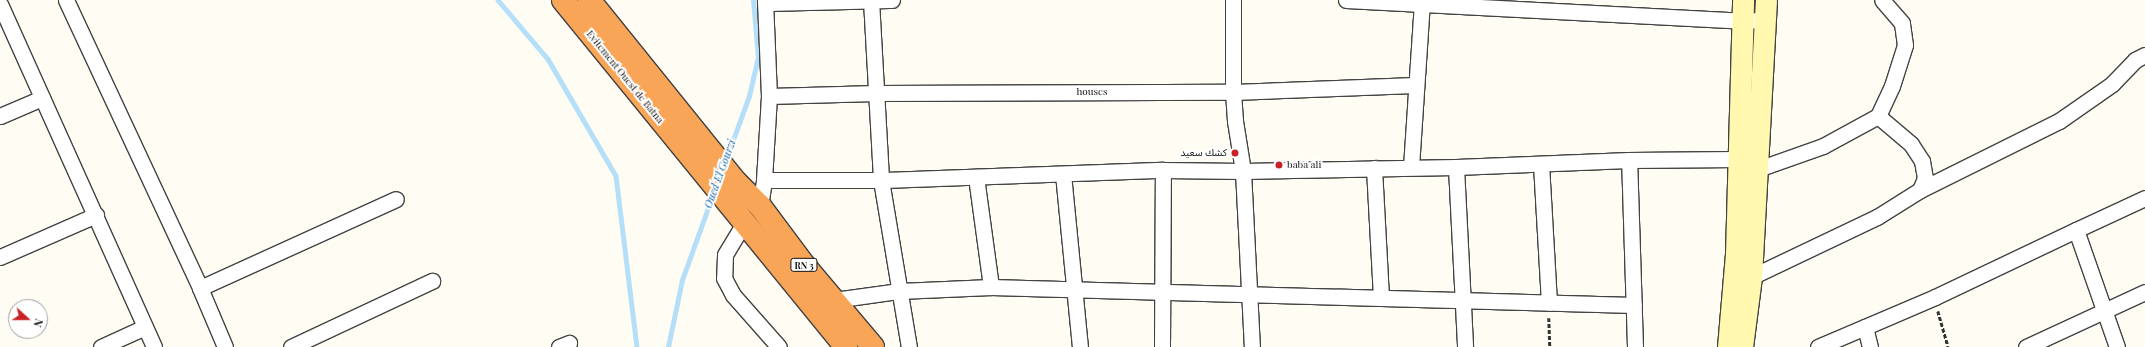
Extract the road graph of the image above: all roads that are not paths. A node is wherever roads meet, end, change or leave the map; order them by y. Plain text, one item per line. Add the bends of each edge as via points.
1 (66, 0) edge
2 (563, 0) edge
3 (589, 0) edge
4 (871, 0) edge
5 (892, 0) edge
6 (1233, 0) edge
7 (1346, 0) edge
8 (1743, 0) edge
9 (1882, 0) edge
10 (765, 2) edge
11 (1422, 2) edge
12 (0, 4) edge
13 (1765, 10) edge
14 (1742, 21) junction
15 (2145, 55) edge
16 (1415, 84) junction
17 (1234, 92) junction
18 (876, 93) junction
19 (769, 96) junction
20 (42, 98) junction
21 (0, 116) edge
22 (1878, 116) junction
23 (695, 145) junction
24 (1738, 159) junction
25 (1628, 160) junction
26 (1541, 164) junction
27 (1411, 167) junction
28 (1456, 167) junction
29 (1374, 168) junction
30 (1758, 169) junction
31 (1163, 170) junction
32 (1243, 171) junction
33 (1063, 174) junction
34 (976, 177) junction
35 (764, 180) junction
36 (881, 180) junction
37 (1920, 190) junction
38 (2145, 198) edge
39 (396, 199) dead end
40 (760, 206) junction
41 (96, 215) junction
42 (744, 223) junction
43 (2076, 230) junction
44 (0, 257) edge
45 (1751, 277) junction
46 (432, 281) dead end
47 (991, 287) junction
48 (200, 288) junction
49 (1074, 290) junction
50 (899, 292) junction
51 (1162, 292) junction
52 (2145, 292) edge
53 (1251, 295) junction
54 (1381, 297) junction
55 (834, 300) junction
56 (1462, 300) junction
57 (1549, 303) junction
58 (1634, 305) junction
59 (2105, 309) junction
60 (145, 327) junction
61 (1865, 328) junction
62 (773, 345) edge
63 (101, 347) edge
64 (154, 347) edge
65 (225, 347) edge
66 (291, 347) edge
67 (846, 347) edge
68 (873, 347) edge
69 (909, 347) edge
70 (1080, 347) edge
71 (1162, 347) edge
72 (1252, 347) edge
73 (1465, 347) edge
74 (1635, 347) edge
75 (1728, 347) edge
76 (1742, 347) edge
77 (1818, 347) edge
78 (1870, 347) edge
79 (2026, 347) edge
80 (2117, 347) edge

1 - 48 street
2 - 23 highway, Evitement Ouest de Batna / RN 3
3 - 23 highway, Evitement Ouest de Batna / RN 3
4 - 5 street
4 - 10 street
4 - 18 street
6 - 17 street
7 - 11 street
8 - 14 main road
9 - 22 street via 1902,22 1905,45 1892,86
10 - 19 street
11 - 14 street
11 - 16 street
12 - 20 street
13 - 14 street
13 - 30 main road
14 - 24 main road
15 - 37 street via 2135,60 2112,84 2059,121
16 - 17 street, houses
16 - 27 street
17 - 18 street, houses
17 - 32 street via 1235,121
18 - 19 street, houses
18 - 36 street
19 - 35 street
20 - 21 street
20 - 41 street
22 - 30 street via 1823,146
22 - 37 street via 1911,144 1922,161 1925,178
23 - 40 highway, RN 3
23 - 42 highway, RN 3
24 - 25 street
24 - 30 street
24 - 75 main road via 1736,254
25 - 26 street
25 - 58 street
26 - 28 street
26 - 57 street
27 - 28 street
27 - 29 street
28 - 56 street
29 - 32 street
29 - 54 street
30 - 45 main road
31 - 32 street
31 - 33 street
31 - 51 street
32 - 53 street
33 - 34 street
33 - 49 street
34 - 36 street
34 - 47 street
35 - 36 street
35 - 40 street
36 - 50 street
37 - 45 street via 1878,217
38 - 43 street
39 - 48 street
40 - 55 highway, RN 3
41 - 44 street
41 - 60 street
42 - 62 street via 725,255 724,278 733,295
42 - 67 highway, RN 3
43 - 59 street
43 - 61 street
45 - 76 main road
46 - 66 street
47 - 49 street
47 - 50 street
48 - 65 street
49 - 51 street
49 - 70 street
50 - 55 street
50 - 69 street
51 - 53 street
51 - 71 street
52 - 59 street
53 - 54 street
53 - 72 street
54 - 56 street
55 - 68 highway, RN 3
56 - 57 street
56 - 73 street
57 - 58 street
58 - 74 street
59 - 79 street via 2075,326
59 - 80 street
60 - 63 street
60 - 64 street
61 - 77 street
61 - 78 street

